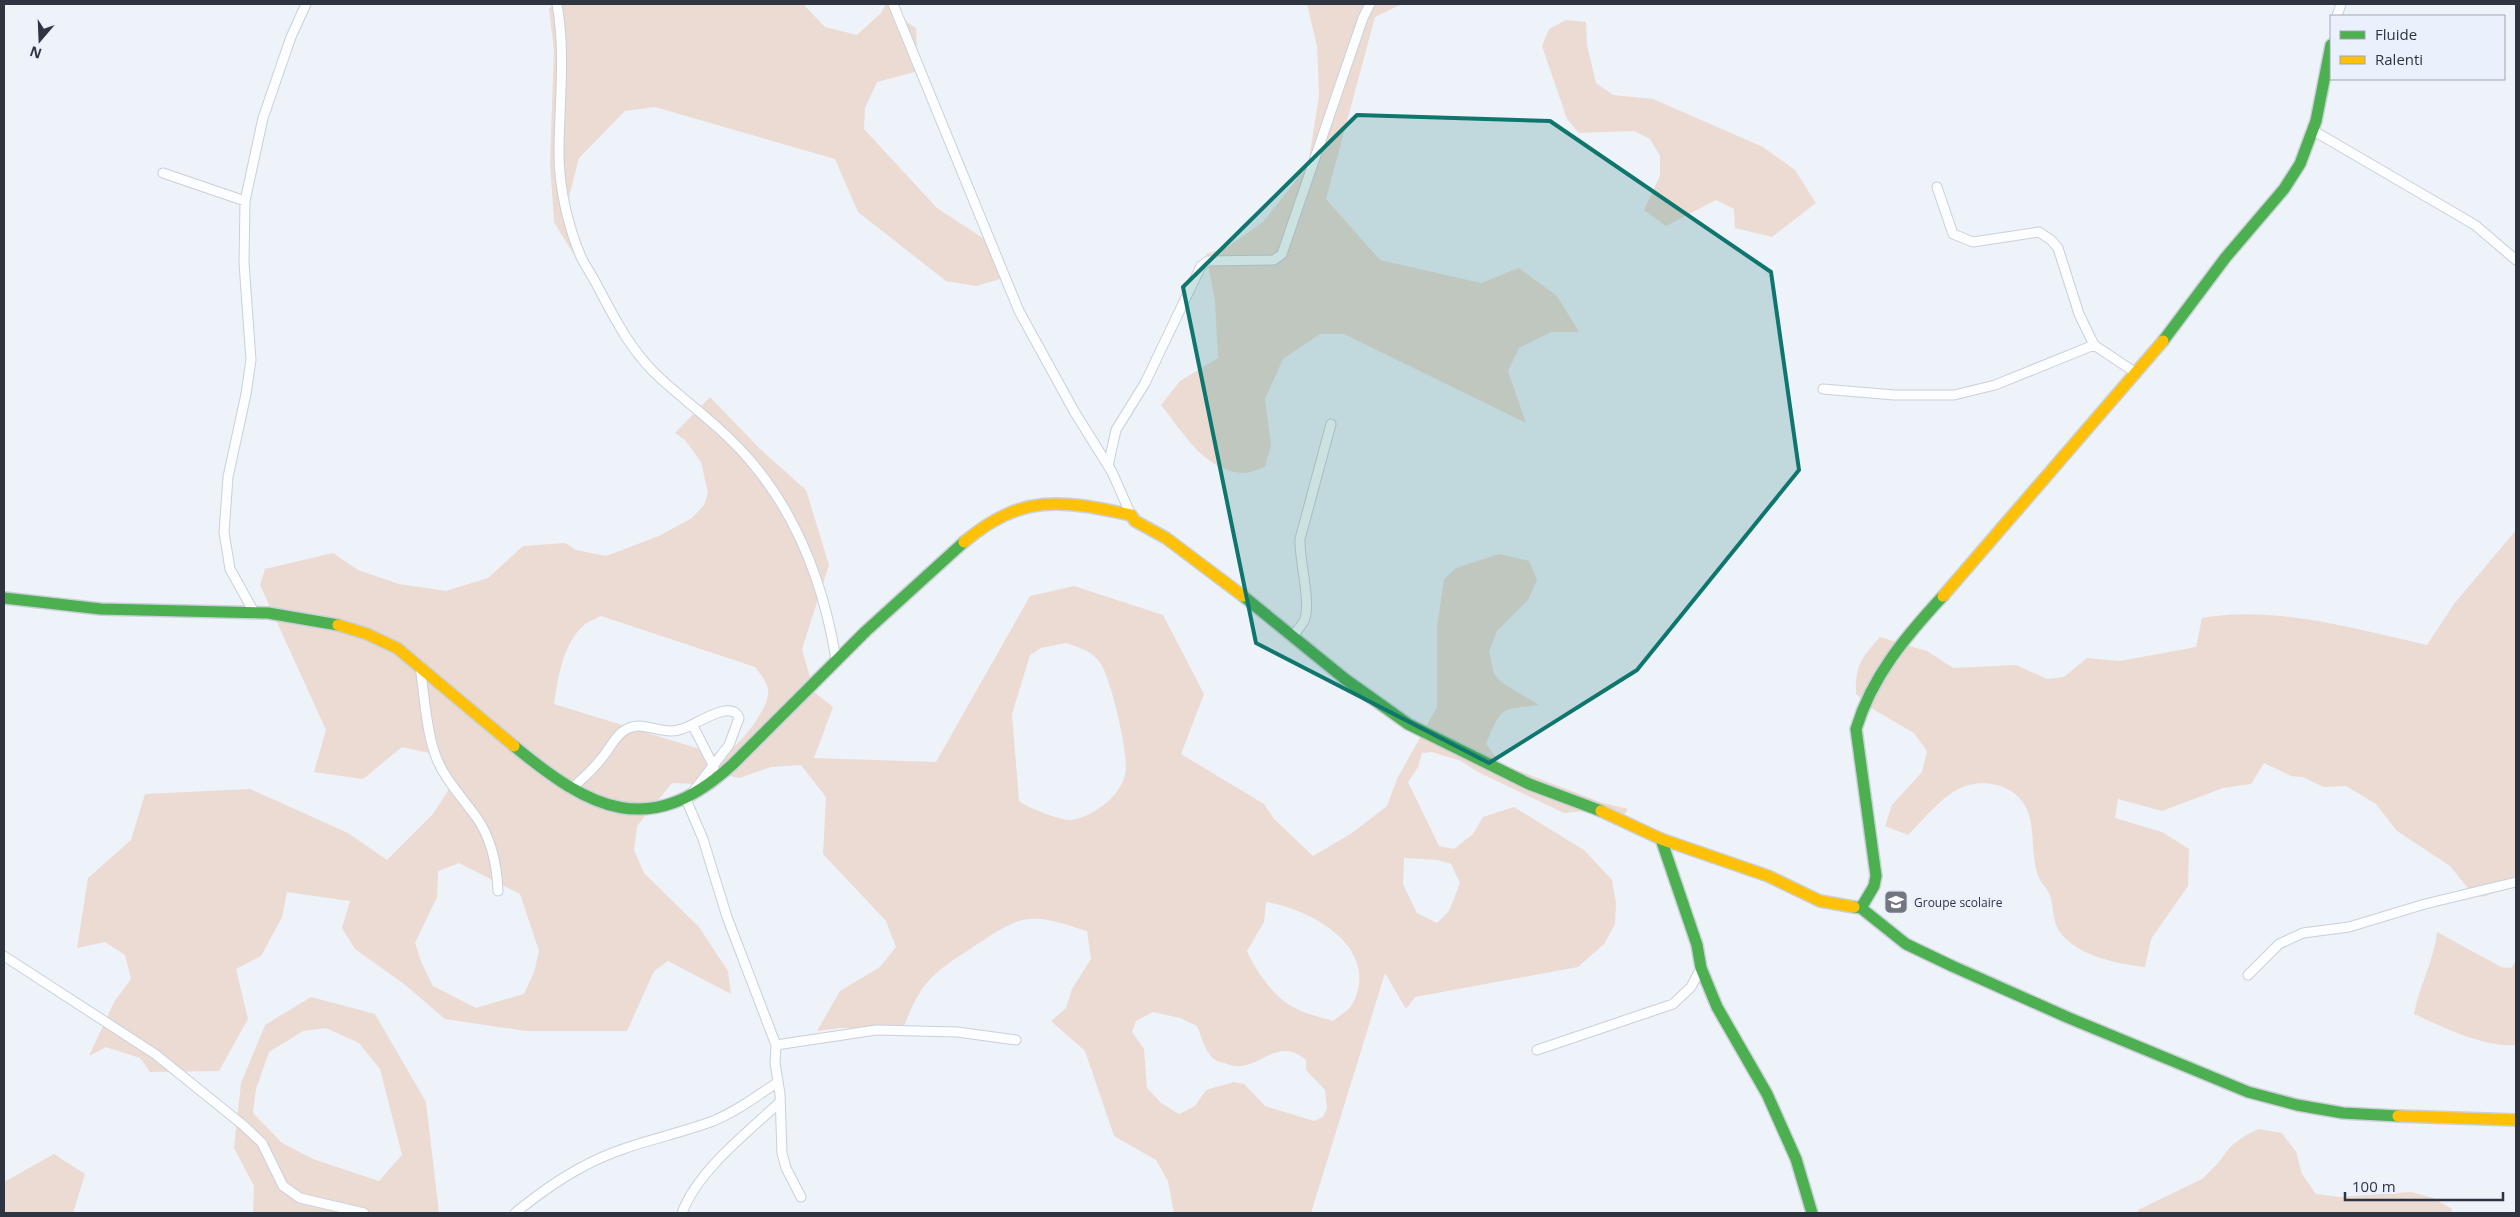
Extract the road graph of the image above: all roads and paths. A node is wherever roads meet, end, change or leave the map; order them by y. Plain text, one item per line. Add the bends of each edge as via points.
1 (306, 4) edge
2 (557, 4) edge
3 (893, 4) edge
4 (1370, 4) edge
5 (2330, 50) edge
6 (2314, 131) junction
7 (163, 173) dead end
8 (1937, 187) dead end
9 (245, 201) junction
10 (2516, 260) edge
11 (2094, 345) junction
12 (2136, 373) junction
13 (1823, 389) dead end
14 (1331, 424) dead end
15 (1108, 466) junction
16 (1131, 515) junction
17 (4, 598) edge
18 (255, 614) junction
19 (1292, 637) junction
20 (836, 658) junction
21 (420, 666) junction
22 (693, 726) junction
23 (714, 767) junction
24 (571, 789) junction
25 (688, 797) junction
26 (1660, 838) junction
27 (2516, 882) edge
28 (498, 891) dead end
29 (1861, 908) junction
30 (4, 956) edge
31 (1701, 968) junction
32 (2248, 975) dead end
33 (1016, 1040) dead end
34 (776, 1045) junction
35 (1537, 1050) dead end
36 (778, 1082) junction
37 (780, 1102) junction
38 (2516, 1120) edge
39 (801, 1198) dead end
40 (364, 1213) edge
41 (515, 1213) edge
42 (682, 1213) edge
43 (1812, 1213) edge

1 - 9 street via 263,118
2 - 20 street via 562,77 559,156 563,194 582,258 616,324 635,351 660,379 748,457 775,492 802,541 814,571
3 - 15 street via 1019,311
4 - 15 street via 1282,254 1274,260 1208,260 1201,266 1145,383 1116,430
5 - 6 main road
6 - 10 street via 2475,225
6 - 12 main road via 2292,180 2231,251
7 - 9 street
8 - 11 street via 1953,234 1963,240 1973,242 2040,232 2052,240 2058,248 2079,314
9 - 18 street via 244,263 251,360 228,477 224,532 230,569
11 - 12 street
11 - 13 street via 1995,385 1954,395 1894,395
12 - 29 main road via 1974,559 1885,665 1870,688 1856,729 1876,876
14 - 19 street via 1300,539 1299,557 1307,599 1304,620
15 - 16 street
16 - 19 main road via 1135,521 1166,538 1223,579
16 - 20 main road via 1064,504 1041,504 1012,510 988,523
17 - 18 main road via 130,610
18 - 21 main road via 311,618 346,625 374,635
19 - 26 main road via 1408,724 1529,784 1597,809
20 - 25 main road via 727,769
21 - 24 main road via 544,771
21 - 28 street via 434,754 451,786 478,820 492,846
22 - 23 street
22 - 23 street via 726,709 738,714 737,726
22 - 24 street via 662,732 638,726 629,728
23 - 25 street
24 - 25 main road via 594,801 634,810 653,809
25 - 34 street via 738,949
26 - 29 main road via 1768,876 1820,901
26 - 31 main road via 1697,944
27 - 32 street via 2349,927 2303,933 2280,944
29 - 38 main road via 1906,944 1952,966 2248,1092 2297,1106 2343,1113
30 - 40 street via 155,1054 243,1125 262,1143 283,1186 300,1198
31 - 35 street via 1691,987 1673,1004
31 - 43 main road via 1717,1007 1749,1060 1782,1126
33 - 34 street via 957,1032 876,1030
34 - 36 street
36 - 37 street
36 - 41 street via 741,1108 712,1121 621,1149 584,1166 544,1190
37 - 39 street via 782,1153
37 - 42 street via 704,1177

